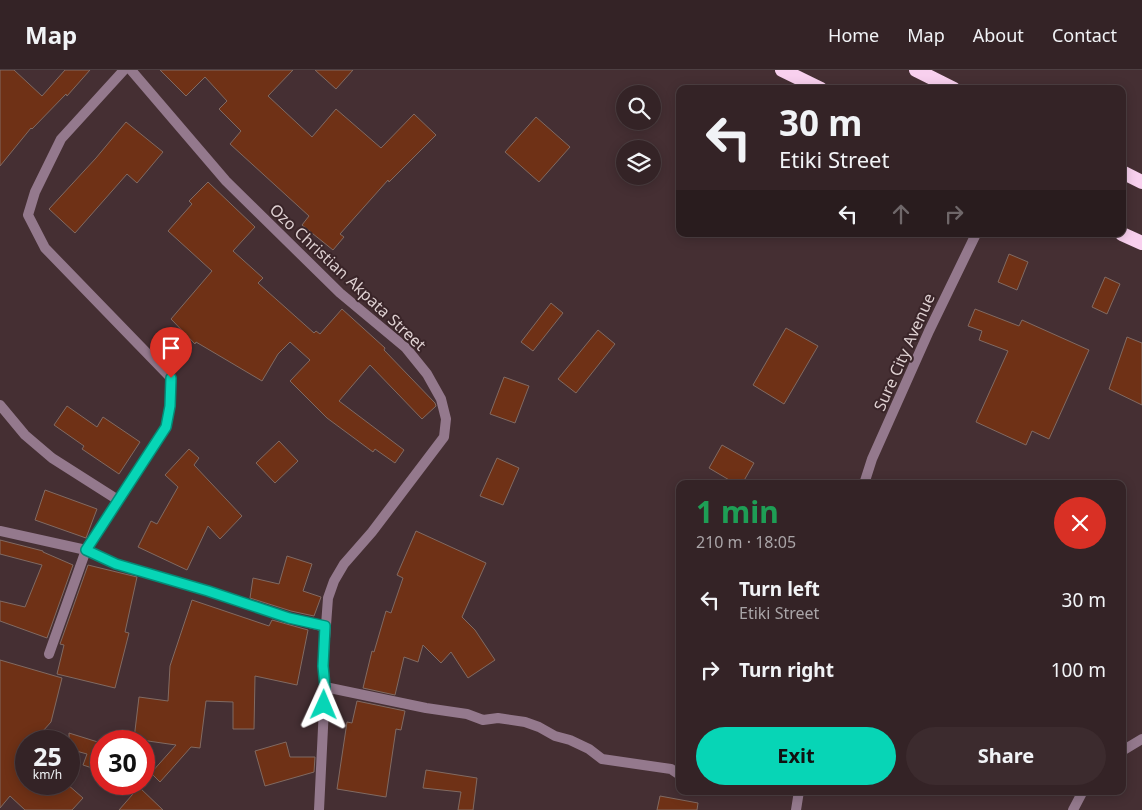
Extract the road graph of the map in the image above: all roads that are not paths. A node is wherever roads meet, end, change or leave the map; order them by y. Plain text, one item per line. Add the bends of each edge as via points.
1 (124, 70) edge
2 (132, 70) edge
3 (782, 70) edge
4 (916, 70) edge
5 (813, 85) edge
6 (946, 85) edge
7 (1126, 174) edge
8 (1142, 182) edge
9 (1126, 236) edge
10 (975, 237) edge
11 (1142, 243) edge
12 (0, 405) edge
13 (865, 480) edge
14 (118, 500) junction
15 (0, 531) edge
16 (86, 550) junction
17 (325, 626) junction
18 (49, 654) dead end
19 (325, 687) junction
20 (1142, 739) edge
21 (1126, 749) edge
22 (676, 772) edge
23 (798, 795) edge
24 (1081, 795) edge
25 (319, 810) edge
26 (796, 810) edge
27 (1073, 810) edge

1 - 14 street via 61,139 34,192 28,216 46,248 171,378 166,427
2 - 17 street, Ozo Christian Akpata Street via 226,182 340,293 406,348 427,374 441,399 446,419 444,437 344,564 328,598
3 - 5 highway
4 - 6 highway
7 - 8 highway
9 - 11 highway
10 - 13 street, Sure City Avenue via 925,340
12 - 14 street via 25,435 52,458
14 - 16 street
15 - 16 street
16 - 17 street via 116,564 289,618
16 - 18 street
17 - 19 street, Ozo Christian Akpata Street
19 - 22 street via 467,714 483,720 498,718 525,722 570,740 602,759
19 - 25 street, Ozo Christian Akpata Street
20 - 21 street
23 - 26 street
24 - 27 street

